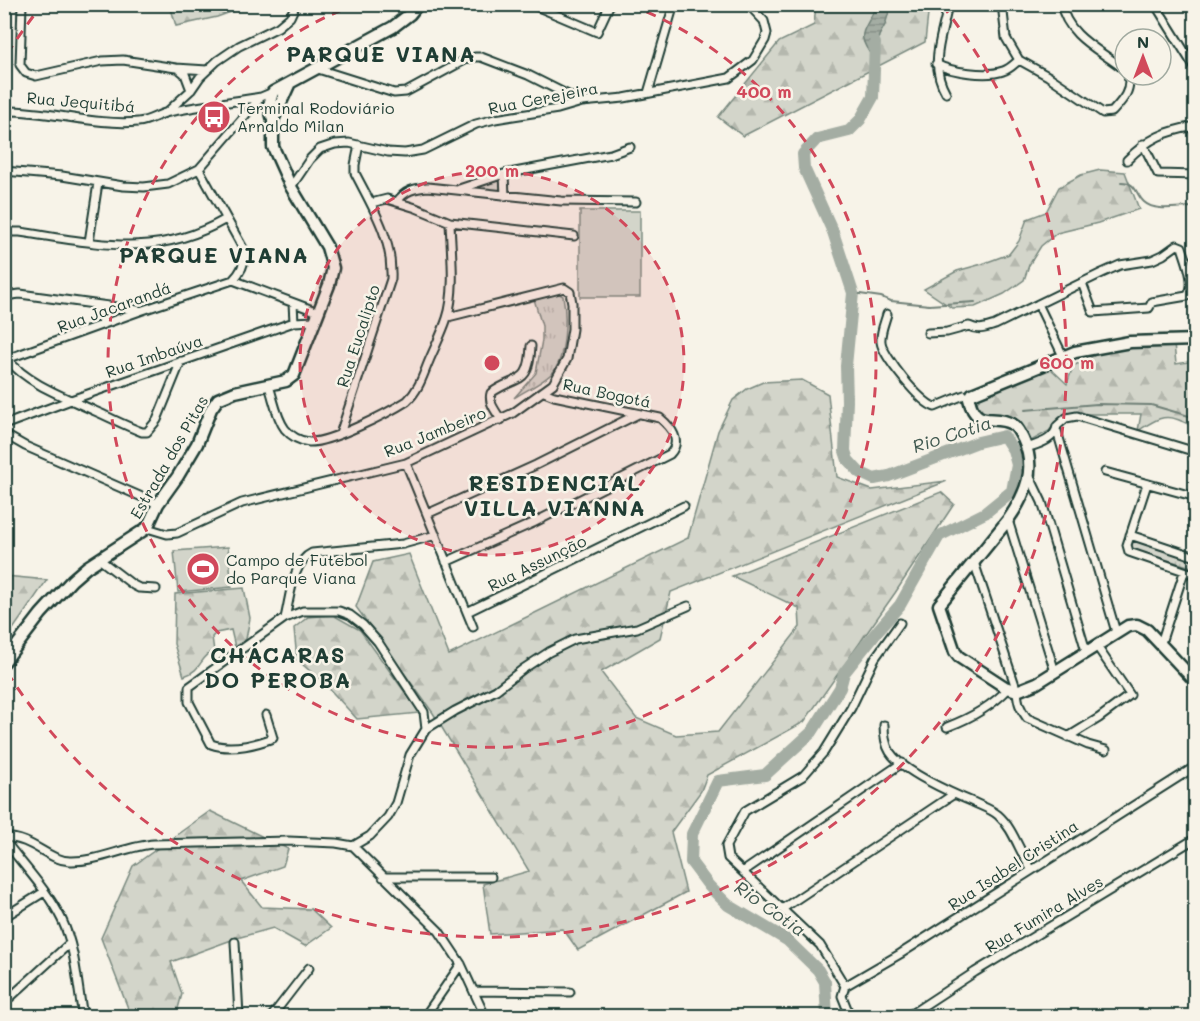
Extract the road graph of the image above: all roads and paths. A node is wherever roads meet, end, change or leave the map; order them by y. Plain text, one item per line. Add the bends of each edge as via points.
1 (22, 4) edge
2 (296, 4) edge
3 (418, 4) edge
4 (531, 4) edge
5 (610, 4) edge
6 (674, 4) edge
7 (748, 4) edge
8 (948, 4) edge
9 (1002, 4) edge
10 (1061, 4) edge
11 (1155, 4) edge
12 (1196, 50) edge
13 (1185, 51) junction
14 (1019, 60) junction
15 (1113, 61) edge
16 (936, 64) junction
17 (176, 68) junction
18 (318, 69) junction
19 (207, 70) junction
20 (1196, 70) edge
21 (1128, 87) edge
22 (191, 90) junction
23 (648, 93) junction
24 (946, 93) dead end
25 (278, 94) junction
26 (265, 101) junction
27 (582, 102) junction
28 (250, 110) junction
29 (4, 111) edge
30 (166, 112) junction
31 (273, 120) junction
32 (1196, 126) edge
33 (1143, 144) junction
34 (360, 145) junction
35 (630, 147) dead end
36 (1127, 160) dead end
37 (199, 169) junction
38 (4, 171) edge
39 (504, 174) junction
40 (1196, 176) edge
41 (98, 183) junction
42 (291, 187) junction
43 (364, 189) junction
44 (457, 190) junction
45 (505, 196) junction
46 (387, 199) junction
47 (398, 202) junction
48 (636, 202) dead end
49 (371, 203) junction
50 (226, 219) junction
51 (450, 222) junction
52 (4, 232) edge
53 (574, 236) dead end
54 (89, 242) junction
55 (233, 280) junction
56 (1082, 283) junction
57 (4, 296) edge
58 (293, 303) junction
59 (93, 304) junction
60 (1038, 304) junction
61 (140, 311) junction
62 (887, 314) dead end
63 (316, 316) junction
64 (448, 317) junction
65 (294, 322) junction
66 (101, 325) junction
67 (928, 333) dead end
68 (1196, 340) edge
69 (531, 346) dead end
70 (1063, 356) junction
71 (6, 360) edge
72 (181, 361) junction
73 (269, 386) junction
74 (544, 392) junction
75 (964, 395) dead end
76 (70, 400) junction
77 (638, 414) junction
78 (501, 420) junction
79 (4, 425) edge
80 (1057, 431) junction
81 (4, 434) edge
82 (340, 434) junction
83 (1027, 448) junction
84 (1196, 452) edge
85 (406, 463) junction
86 (1105, 472) dead end
87 (1030, 477) junction
88 (1147, 484) junction
89 (1196, 497) edge
90 (158, 504) junction
91 (684, 506) dead end
92 (427, 514) junction
93 (1008, 520) junction
94 (147, 528) junction
95 (1130, 535) junction
96 (436, 536) junction
97 (1196, 557) edge
98 (99, 560) junction
99 (446, 561) junction
100 (974, 562) junction
101 (1184, 572) junction
102 (1196, 575) edge
103 (156, 590) dead end
104 (688, 606) dead end
105 (467, 612) junction
106 (285, 618) junction
107 (900, 623) dead end
108 (473, 627) dead end
109 (1116, 632) junction
110 (1161, 643) junction
111 (1091, 648) junction
112 (4, 662) edge
113 (1055, 672) junction
114 (1196, 682) edge
115 (1013, 690) junction
116 (266, 715) dead end
117 (884, 726) dead end
118 (947, 727) dead end
119 (426, 729) junction
120 (1068, 737) junction
121 (1106, 750) dead end
122 (902, 763) junction
123 (1196, 766) edge
124 (954, 794) junction
125 (1196, 838) edge
126 (4, 839) edge
127 (352, 846) junction
128 (1032, 870) junction
129 (744, 871) junction
130 (383, 877) junction
131 (491, 877) dead end
132 (44, 891) junction
133 (782, 909) junction
134 (4, 917) edge
135 (235, 942) dead end
136 (70, 944) junction
137 (461, 964) junction
138 (309, 968) dead end
139 (845, 986) junction
140 (474, 991) junction
141 (570, 992) dead end
142 (4, 1003) edge
143 (80, 1015) edge
144 (239, 1017) edge
145 (272, 1017) edge
146 (425, 1017) edge
147 (484, 1017) edge
148 (850, 1017) edge
149 (908, 1017) edge

1 - 17 street via 20,65 26,74 36,76 123,60
2 - 19 street via 284,22 228,53
3 - 18 main road via 393,27
4 - 5 street via 597,32
6 - 23 street
7 - 23 street, Rua Cerejeira via 764,21 767,33 753,60 729,78
8 - 16 street
9 - 14 street via 1006,38
10 - 15 street via 1063,16 1074,32
11 - 13 street
12 - 13 street
13 - 20 street
14 - 16 street via 1003,72 993,73
14 - 21 street via 1107,113 1124,99
16 - 24 street
17 - 19 street
17 - 22 street via 185,74
18 - 25 main road
18 - 27 street via 400,93 465,60 481,57
19 - 22 street
22 - 30 street
23 - 27 street, Rua Cerejeira
25 - 26 main road
25 - 31 main road
26 - 28 street
26 - 28 street
26 - 30 street, Rua Jequitibá
26 - 31 main road
27 - 34 street, Rua Cerejeira via 476,124 423,150 388,152
28 - 37 street
29 - 30 street, Rua Jequitibá via 24,110 117,123 149,121
31 - 42 main road, Estrada dos Pitas via 273,147
32 - 33 street via 1166,132
33 - 36 street
33 - 40 street via 1158,174
34 - 42 street, Rua Cerejeira via 335,144 320,149
34 - 43 street, Rua Eucalipto via 355,165
35 - 39 street
37 - 41 street via 161,185
37 - 50 street
38 - 41 street
39 - 44 street
39 - 45 street
41 - 54 street
42 - 63 main road, Estrada dos Pitas via 331,257 332,275
43 - 46 street
43 - 49 street, Rua Eucalipto
44 - 45 street
44 - 47 street via 418,188 402,195
45 - 48 street
46 - 47 street
46 - 49 street
47 - 51 street
49 - 82 street, Rua Eucalipto via 390,251 391,279
50 - 54 street via 167,243 132,247
50 - 55 street via 245,257
51 - 53 street
51 - 64 street
52 - 54 street
55 - 58 street
55 - 61 street, Rua Jacarandá
56 - 56 street via 1093,312 1149,308 1152,302 1184,297 1191,291 1190,272 1179,244 1152,260 1120,265
56 - 60 street
57 - 59 street via 20,294
58 - 63 street
58 - 65 street
59 - 61 street
59 - 66 street via 103,314
60 - 67 street via 984,329 969,326
60 - 70 street
61 - 66 street, Rua Jacarandá
62 - 75 street via 881,334 882,349 926,402 935,407
63 - 65 street, Rua Imbaúva
63 - 73 main road, Estrada dos Pitas via 294,375
64 - 74 street, Rua Jambeiro via 560,288 568,290 573,317 567,359 554,384
64 - 82 street via 415,394
65 - 72 street, Rua Imbaúva
66 - 71 street, Rua Jacarandá
68 - 70 main road via 1130,342
69 - 78 street via 525,375 491,393 491,404
70 - 83 main road via 990,385 969,399 973,412 980,418 1014,424
71 - 76 street via 16,370
72 - 76 street, Rua Imbaúva
72 - 76 street via 157,420 147,432
73 - 82 street via 281,423 292,435 312,442
73 - 90 main road, Estrada dos Pitas via 218,399 197,444
74 - 77 street, Rua Bogotá
74 - 78 street, Rua Jambeiro
76 - 79 street, Rua Imbaúva
77 - 92 street
77 - 99 street, Rua Bogotá via 660,418 671,428 676,444 670,454 533,523
78 - 85 street, Rua Jambeiro
80 - 83 street
80 - 84 street via 1066,418 1077,416
80 - 109 street
81 - 90 street
83 - 87 main road
85 - 92 street
85 - 94 street, Rua Jambeiro via 242,503 177,533
86 - 88 street
87 - 93 main road
87 - 111 street
88 - 89 street
88 - 95 street
90 - 94 main road, Estrada dos Pitas
91 - 105 street, Rua Assunção
92 - 96 street
93 - 100 main road
93 - 113 street
94 - 98 main road, Estrada dos Pitas
95 - 97 street
95 - 101 street via 1127,547 1131,555
96 - 99 street
96 - 106 street via 403,544 307,555 298,566
98 - 103 street via 133,585
98 - 112 main road, Estrada dos Pitas via 61,591
99 - 105 street
100 - 115 street
100 - 115 main road via 939,605 959,657
101 - 102 street
101 - 110 street
104 - 119 street via 637,628 575,639
105 - 108 street
106 - 116 street via 193,682 188,692 207,740 215,746 237,747 273,738
106 - 119 street via 303,611 339,611 363,625 424,712
107 - 129 street via 874,658 824,753 803,776 745,811 726,846 728,858
109 - 110 main road via 1137,625
109 - 111 main road
110 - 114 main road
111 - 113 main road
111 - 120 street via 1130,695
113 - 115 main road via 1037,683
115 - 118 street via 972,717
115 - 120 street via 1027,718
117 - 122 street via 889,751
119 - 127 street via 410,755 388,817 370,836
120 - 121 street
122 - 124 street
122 - 129 street
123 - 128 street, Rua Isabel Cristina
124 - 128 street via 1002,819
124 - 133 street
125 - 149 street, Rua Fumira Alves
126 - 127 street via 30,842 58,859 69,861 154,844 288,841
126 - 132 street
127 - 130 street
128 - 139 street, Rua Isabel Cristina
129 - 133 street
130 - 131 street
130 - 137 street via 439,931
132 - 134 street
132 - 136 street
133 - 139 street via 820,945
135 - 144 street
136 - 142 street
136 - 143 street
137 - 140 street
137 - 146 street
138 - 145 street
139 - 148 street via 842,996
140 - 141 street
140 - 147 street

